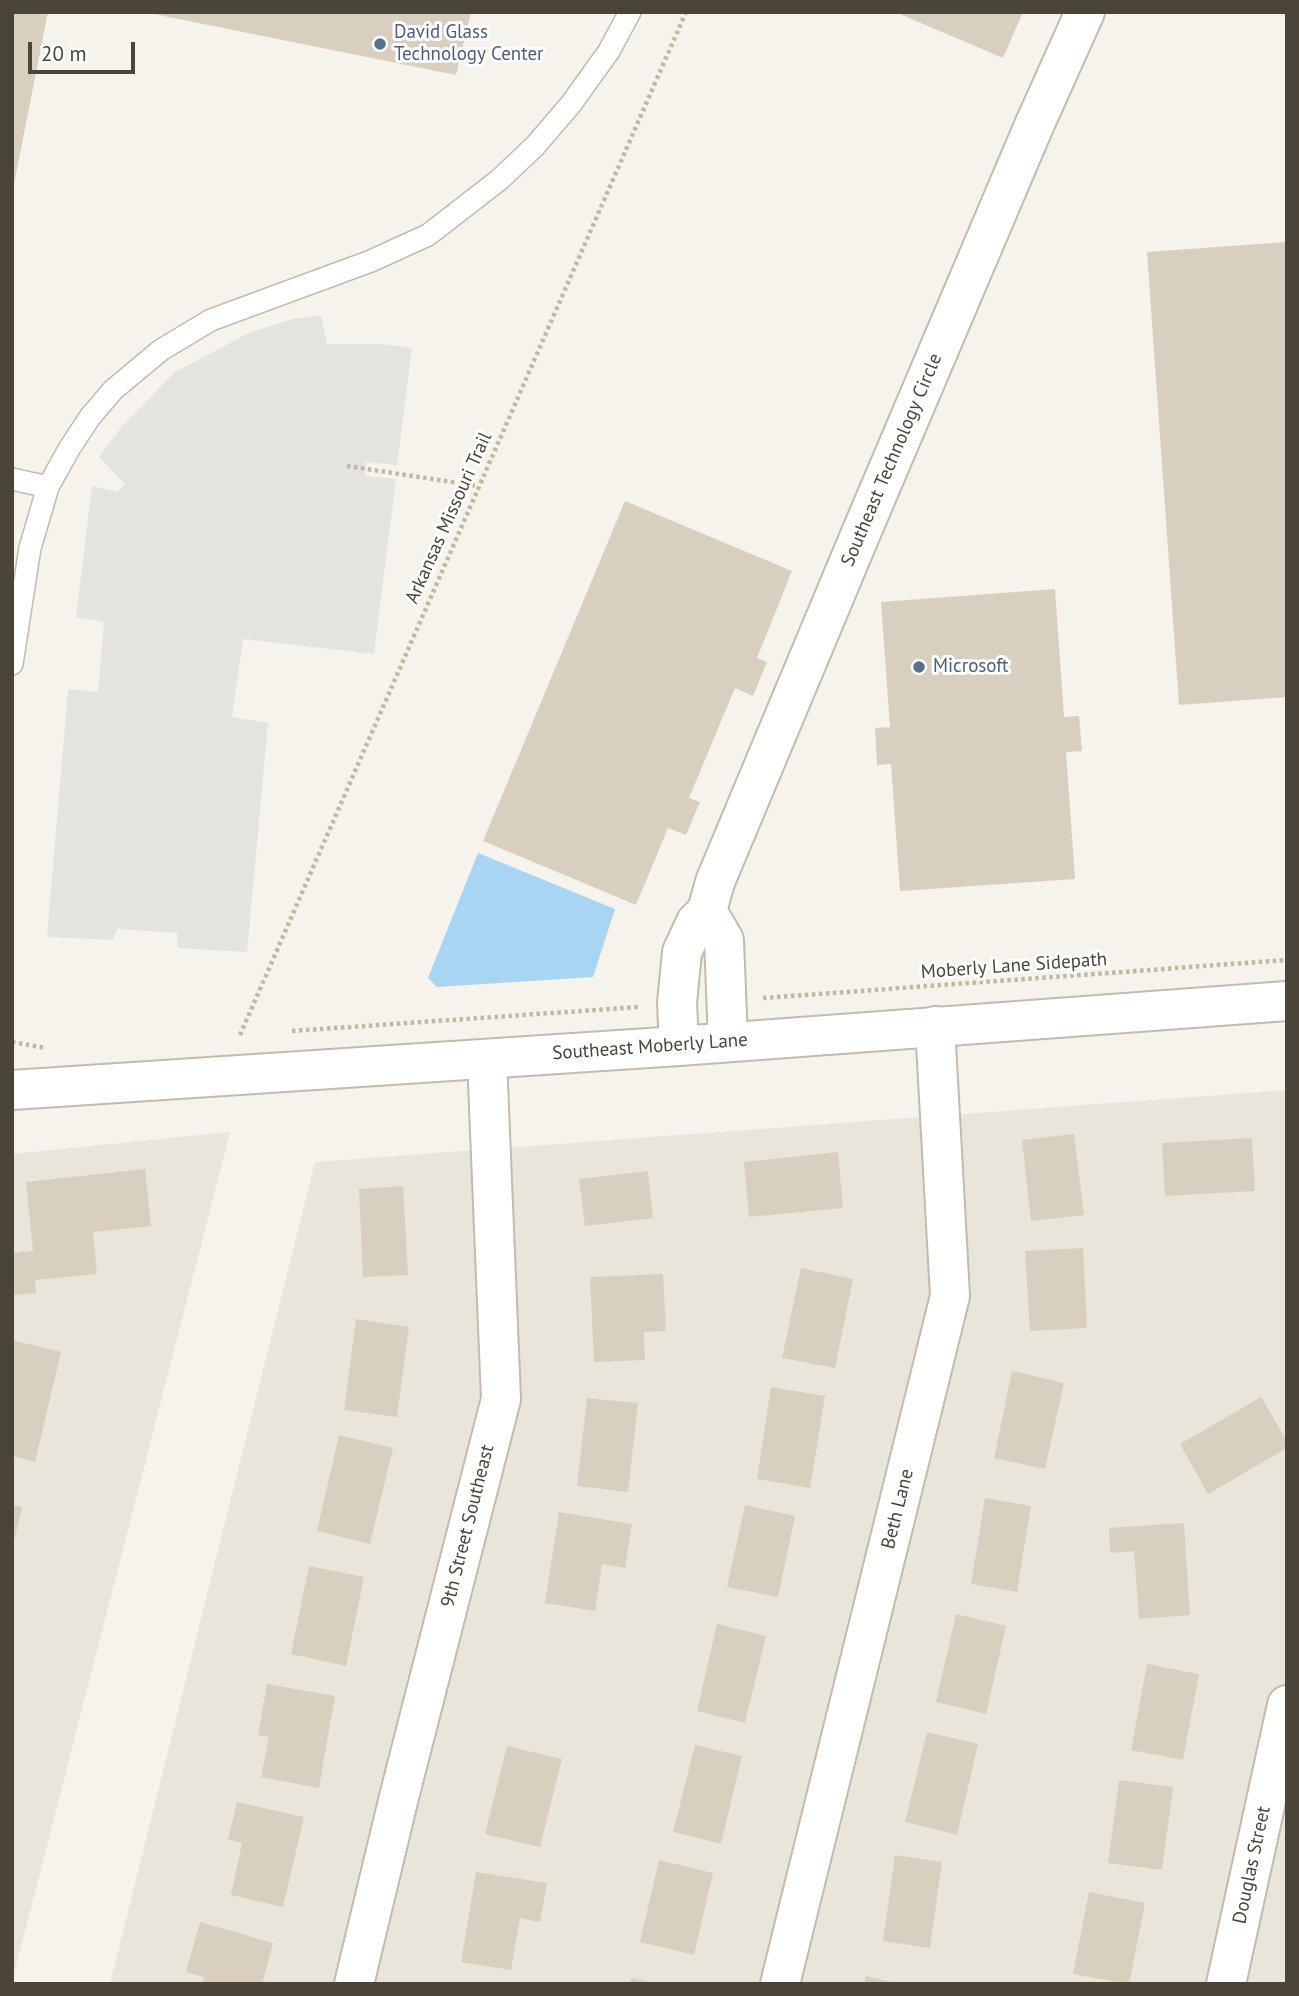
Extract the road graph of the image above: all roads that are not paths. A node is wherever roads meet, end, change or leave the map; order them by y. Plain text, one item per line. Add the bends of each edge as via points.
1 (630, 12) edge
2 (1085, 12) edge
3 (12, 479) edge
4 (48, 487) junction
5 (12, 664) edge
6 (708, 911) junction
7 (1287, 1001) edge
8 (935, 1026) junction
9 (728, 1041) junction
10 (680, 1046) junction
11 (487, 1059) junction
12 (12, 1090) edge
13 (1287, 1705) edge
14 (354, 1984) edge
15 (780, 1984) edge
16 (1226, 1984) edge

1 - 4 lane via 572,104 499,180 428,234 371,261 211,320 161,350 113,390 90,417
2 - 6 street, Southeast Technology Circle via 850,558 715,882
3 - 4 lane
4 - 5 lane via 30,548
6 - 9 street via 724,940
6 - 10 street, Southeast Technology Circle via 696,922 682,952 677,1003
7 - 8 street, Southeast Moberly Lane
8 - 9 street, Southeast Moberly Lane
8 - 15 street, Beth Lane via 950,1296
9 - 10 street, Southeast Moberly Lane
10 - 11 street, Southeast Moberly Lane
11 - 12 street, Southeast Moberly Lane
11 - 14 street, 9th Street Southeast via 500,1399
13 - 16 street, Douglas Street

